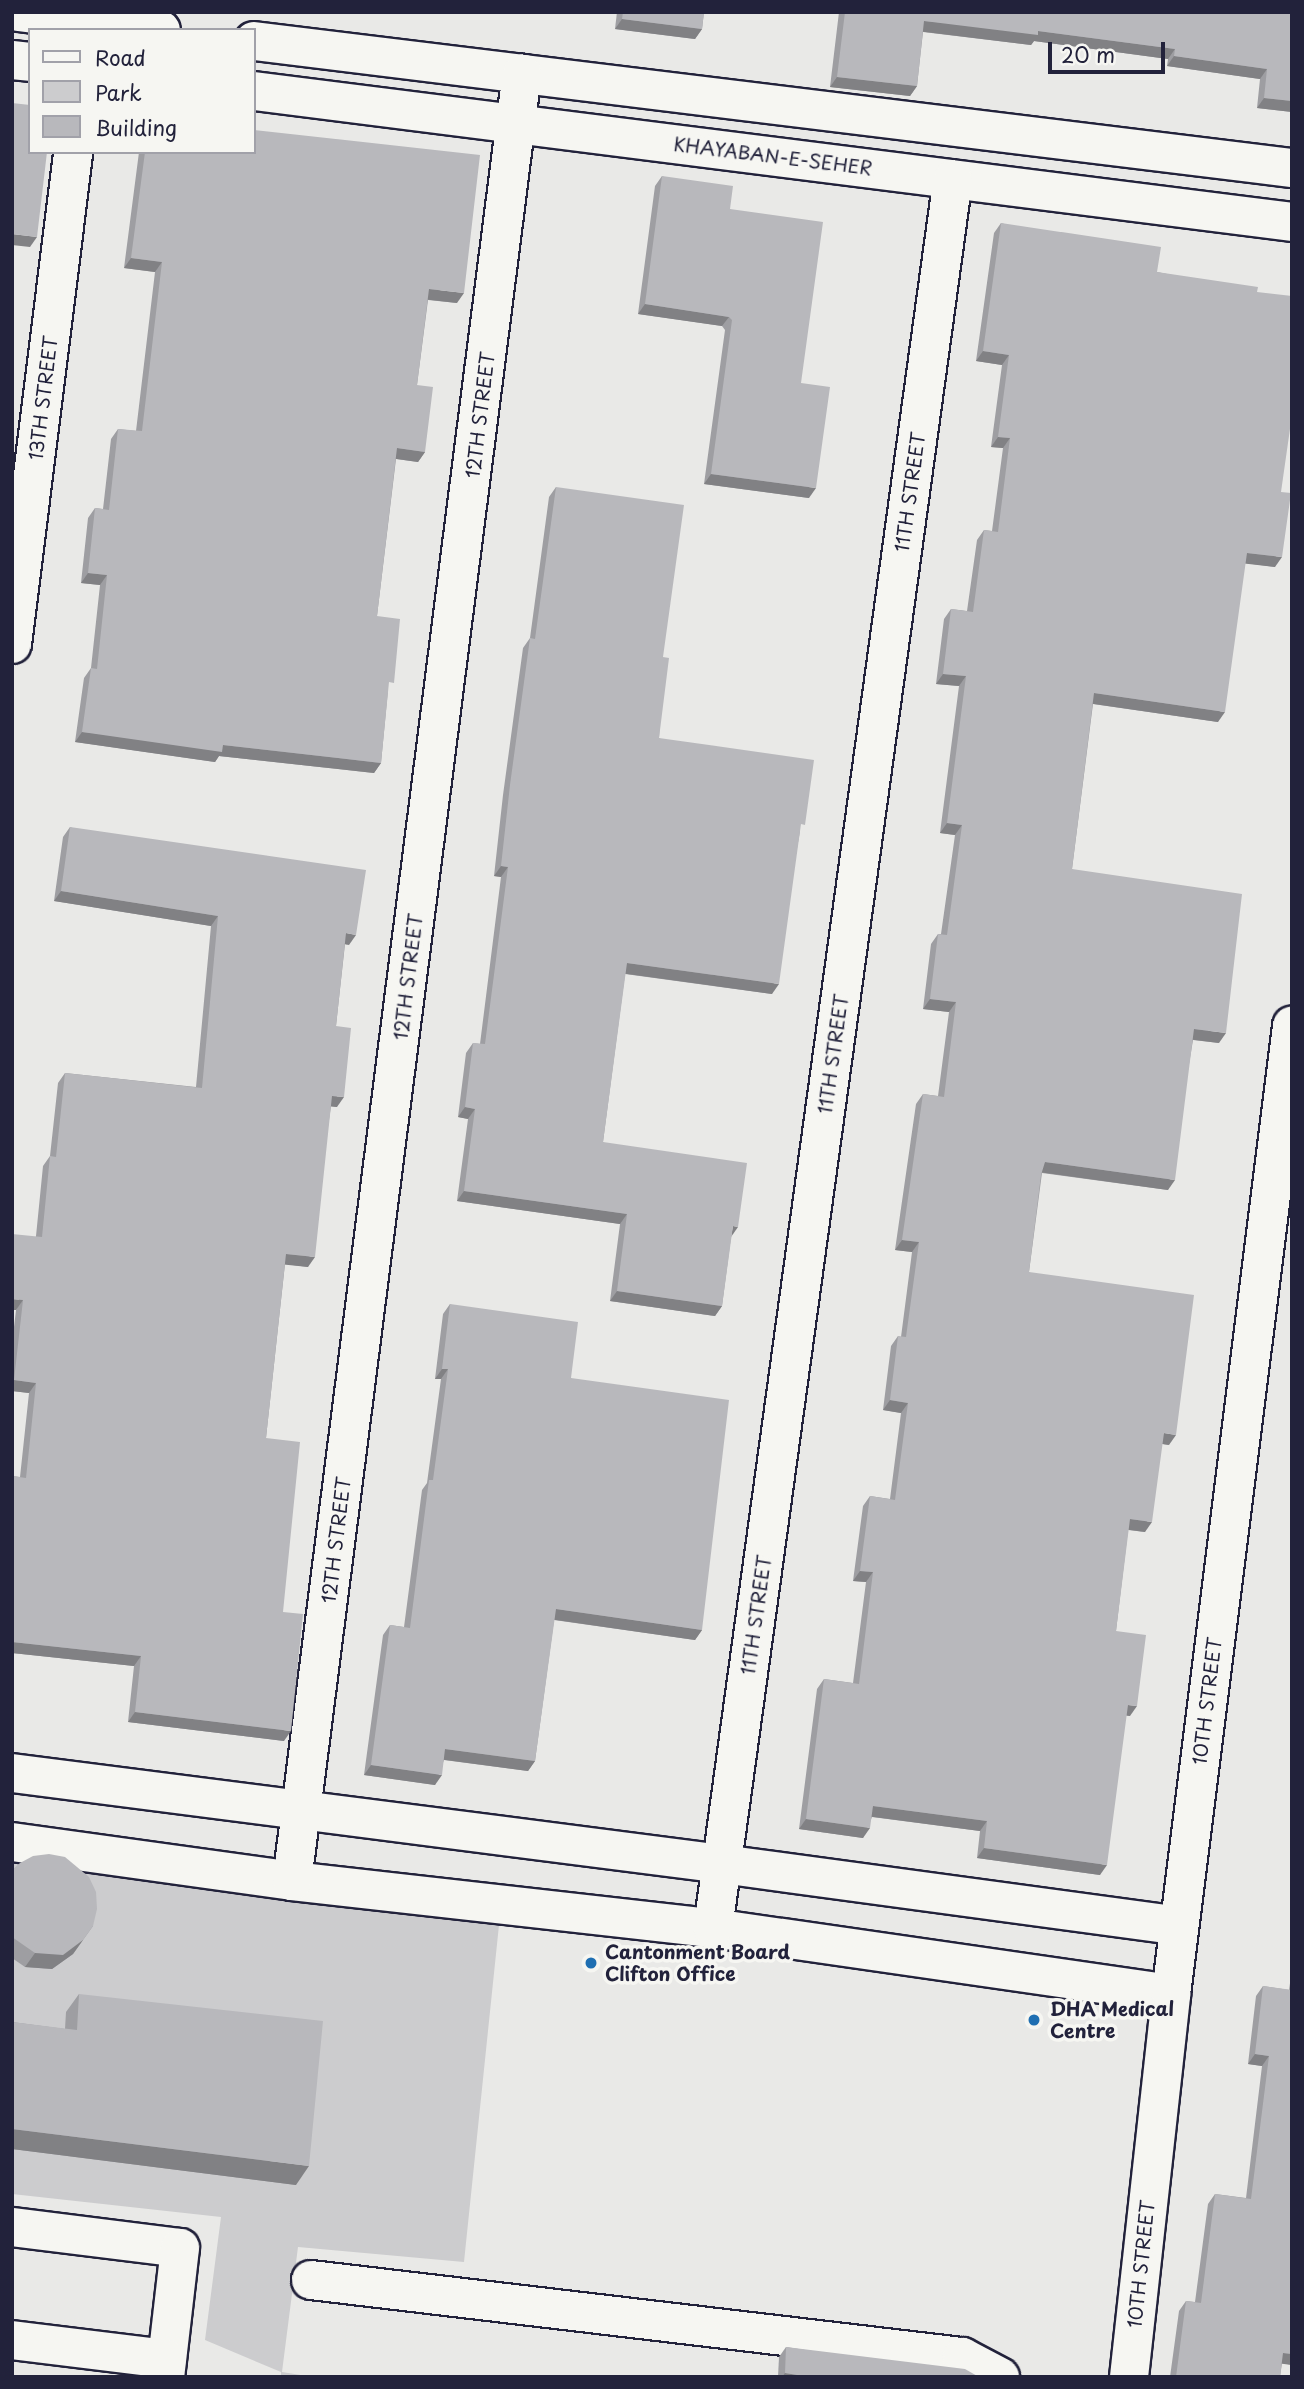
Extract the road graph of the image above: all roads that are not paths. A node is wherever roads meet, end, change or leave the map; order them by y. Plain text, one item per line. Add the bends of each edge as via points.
1 (18, 12) edge
2 (145, 28) edge
3 (256, 41) edge
4 (522, 74) junction
5 (256, 91) edge
6 (517, 124) junction
7 (73, 154) edge
8 (1292, 168) edge
9 (953, 179) junction
10 (1292, 222) edge
11 (12, 644) edge
12 (1292, 1027) edge
13 (12, 1773) edge
14 (301, 1809) junction
15 (12, 1842) edge
16 (722, 1864) junction
17 (292, 1881) junction
18 (1179, 1926) junction
19 (713, 1928) junction
20 (1171, 1994) junction
21 (12, 2227) edge
22 (311, 2280) dead end
23 (12, 2340) edge
24 (166, 2368) edge
25 (1000, 2377) edge
26 (1129, 2377) edge

1 - 2 street
3 - 4 street
4 - 6 street, 12TH STREET
4 - 8 street
5 - 6 street, KHAYABAN-E-SEHER
6 - 9 street, KHAYABAN-E-SEHER
6 - 14 street, 12TH STREET
7 - 11 street, 13TH STREET
9 - 10 street, KHAYABAN-E-SEHER
9 - 16 street, 11TH STREET
12 - 18 street, 10TH STREET
13 - 14 street
14 - 16 street
14 - 17 street, 12TH STREET
15 - 17 street
16 - 18 street
16 - 19 street, 11TH STREET
17 - 19 street
18 - 20 street, 10TH STREET
19 - 20 street
20 - 26 street, 10TH STREET
21 - 24 street via 180,2248
22 - 25 street via 962,2357
23 - 24 street

